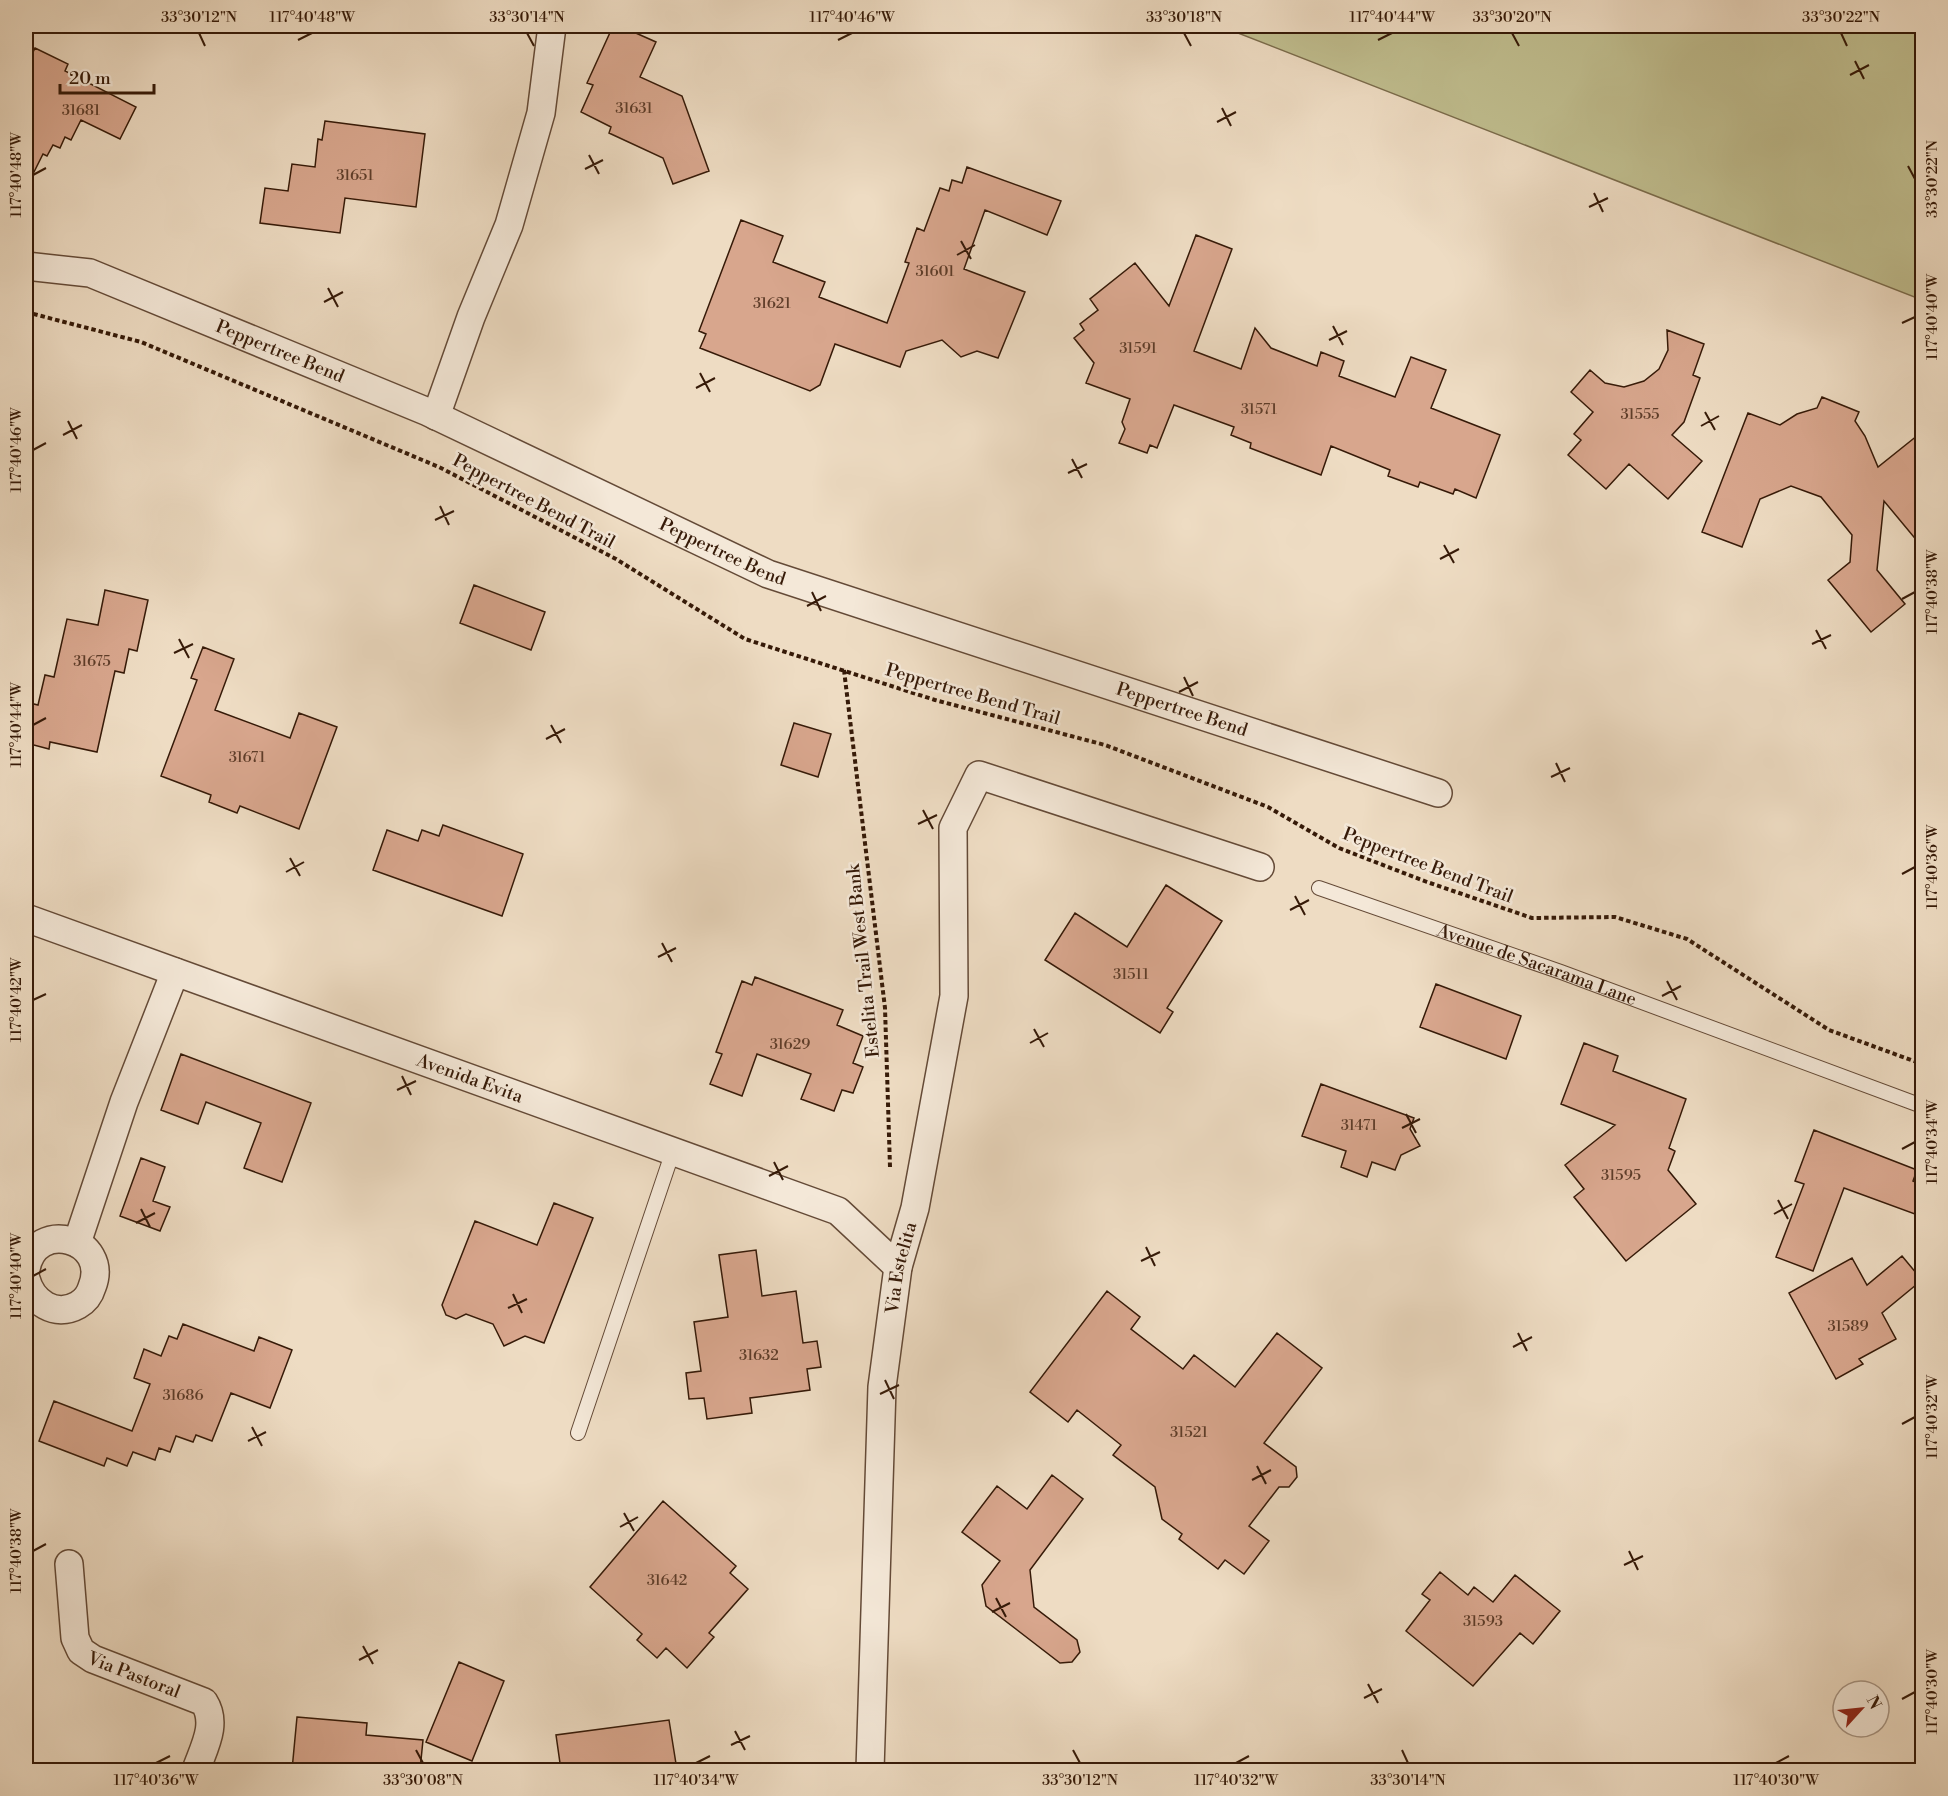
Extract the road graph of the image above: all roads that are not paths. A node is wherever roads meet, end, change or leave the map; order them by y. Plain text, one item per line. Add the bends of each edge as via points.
1 (552, 26) edge
2 (26, 266) edge
3 (436, 416) junction
4 (1438, 794) dead end
5 (1260, 867) dead end
6 (1319, 888) dead end
7 (26, 918) edge
8 (175, 972) junction
9 (1923, 1106) edge
10 (673, 1151) junction
11 (77, 1243) junction
12 (898, 1267) junction
13 (26, 1269) edge
14 (26, 1279) edge
15 (578, 1433) dead end
16 (69, 1564) dead end
17 (196, 1770) edge
18 (870, 1770) edge

1 - 3 street via 541,113 509,225
2 - 3 street, Peppertree Bend via 90,273
3 - 4 street, Peppertree Bend via 768,574
5 - 12 street, Via Estelita via 979,775 953,828 954,996 915,1208
6 - 9 lane, Avenue de Sacarama Lane via 1561,972
7 - 8 street, Avenida Evita
8 - 10 street, Avenida Evita
8 - 11 street via 124,1102
10 - 12 street, Avenida Evita via 838,1211
10 - 15 lane
11 - 13 street via 48,1240 36,1248
11 - 14 street via 88,1252 95,1266 92,1287 79,1305 65,1310 37,1302
12 - 18 street, Via Estelita via 882,1387
16 - 17 street, Via Pastoral via 75,1638 81,1651 204,1702 212,1726

